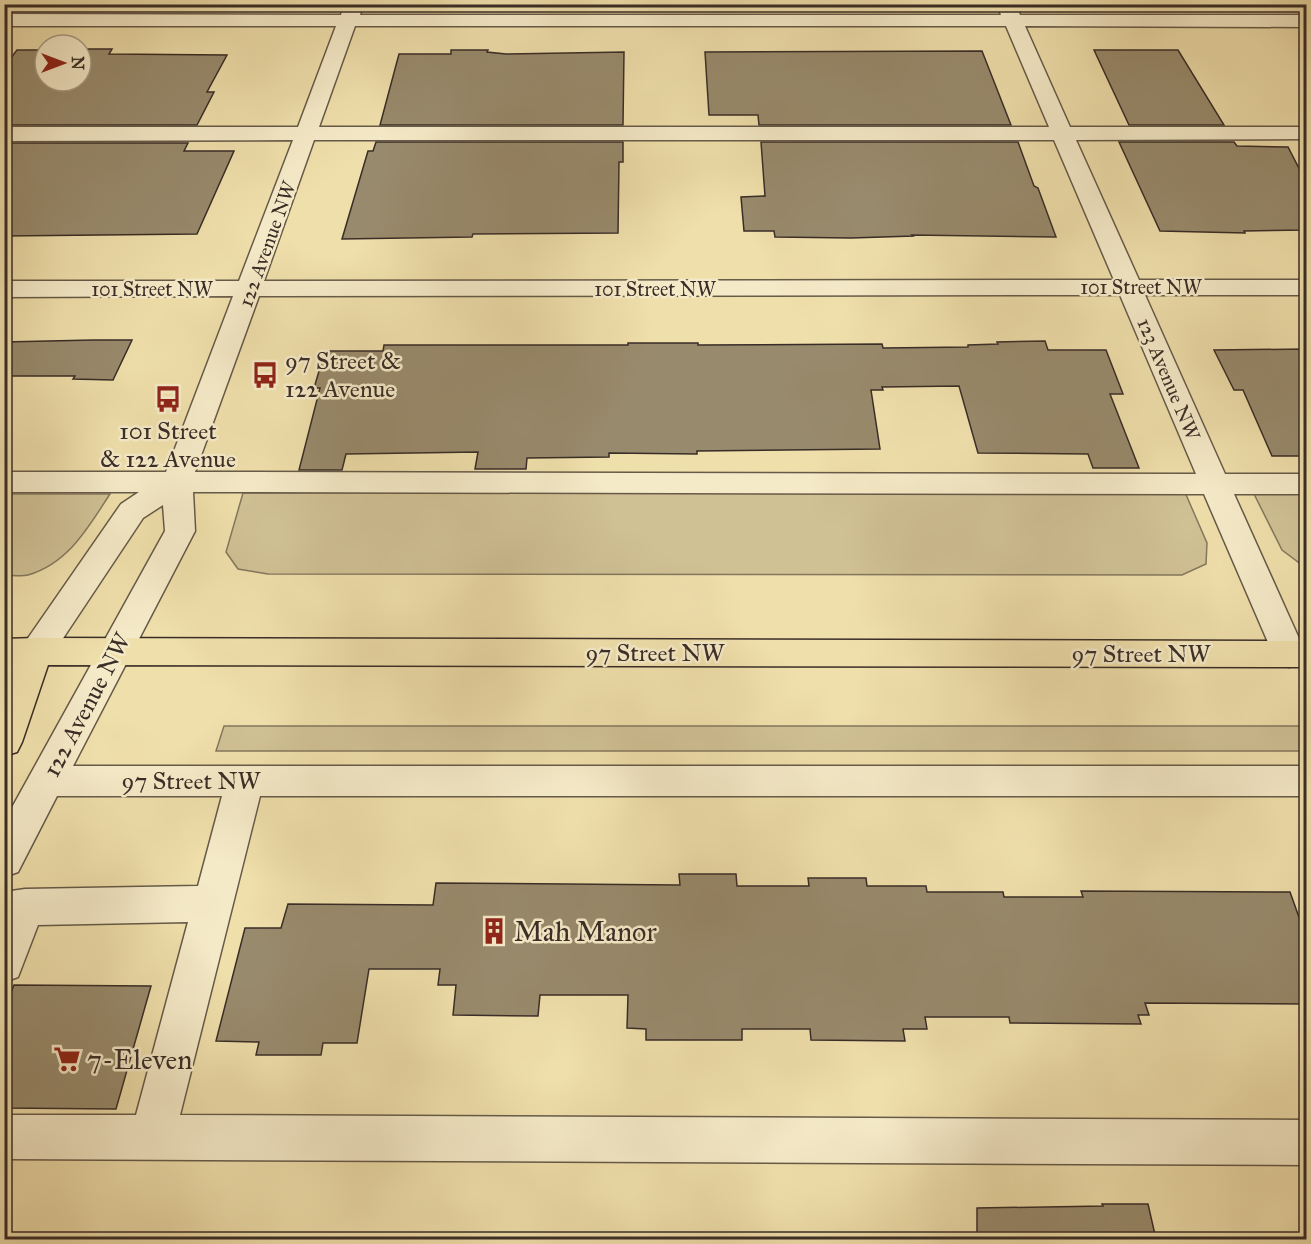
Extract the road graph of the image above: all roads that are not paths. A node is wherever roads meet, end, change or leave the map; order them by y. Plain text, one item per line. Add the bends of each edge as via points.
1 (351, 13) edge
2 (1010, 13) edge
3 (4, 20) edge
4 (1306, 21) edge
5 (308, 133) junction
6 (1063, 133) junction
7 (1306, 133) edge
8 (4, 134) edge
9 (1130, 287) junction
10 (1306, 287) edge
11 (4, 289) edge
12 (250, 290) junction
13 (4, 482) edge
14 (177, 482) junction
15 (1215, 484) junction
16 (1306, 484) edge
17 (20, 652) edge
18 (115, 652) junction
19 (1298, 654) edge
20 (4, 698) edge
21 (4, 742) edge
22 (47, 781) junction
23 (245, 781) junction
24 (1306, 781) edge
25 (4, 860) edge
26 (212, 904) junction
27 (15, 909) edge
28 (4, 963) edge
29 (4, 1137) edge
30 (152, 1138) junction
31 (1306, 1143) edge

1 - 2 street
1 - 3 street
1 - 5 street, 122 Avenue NW
2 - 4 street
2 - 6 street, 123 Avenue NW
5 - 6 street
5 - 8 street
5 - 12 street, 122 Avenue NW
6 - 7 street
6 - 9 street, 123 Avenue NW
9 - 10 street, 101 Street NW
9 - 12 street, 101 Street NW
9 - 15 street, 123 Avenue NW
11 - 12 street, 101 Street NW
12 - 14 street, 122 Avenue NW
13 - 14 street
14 - 15 street
14 - 17 street via 132,511
14 - 18 street, 122 Avenue NW via 180,531
15 - 16 street
15 - 19 street, 123 Avenue NW
17 - 18 main road, 97 Street NW
17 - 20 street
17 - 21 main road
18 - 19 main road, 97 Street NW
18 - 22 street, 122 Avenue NW
22 - 23 street, 97 Street NW
22 - 25 street, 122 Avenue NW
23 - 24 street, 97 Street NW
23 - 26 street
26 - 27 street
26 - 30 street
27 - 28 street
29 - 30 street
30 - 31 street

